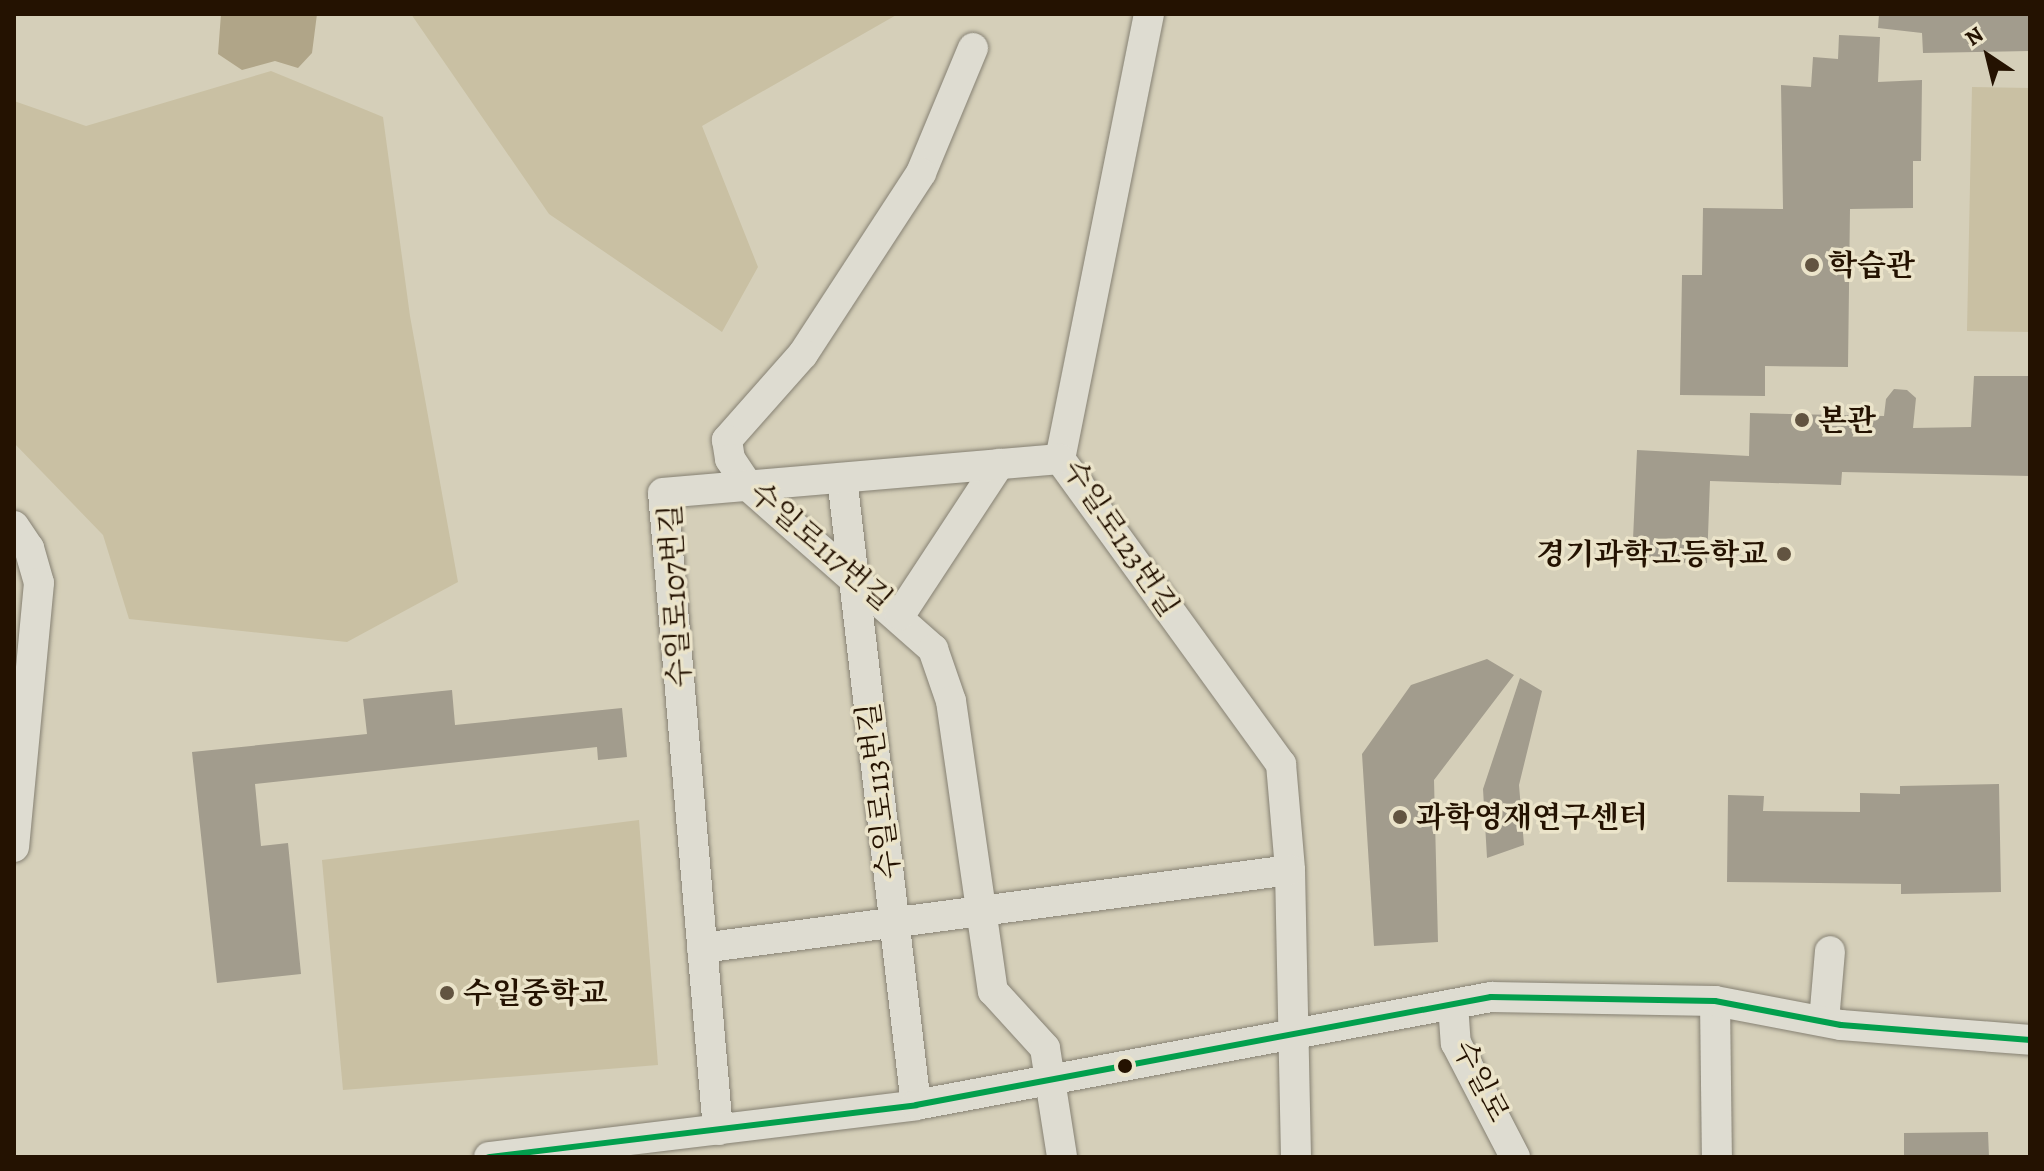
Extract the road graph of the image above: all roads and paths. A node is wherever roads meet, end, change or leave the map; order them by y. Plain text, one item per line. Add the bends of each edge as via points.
1 (1149, 14) edge
2 (973, 48) dead end
3 (1060, 459) junction
4 (999, 464) junction
5 (842, 478) junction
6 (748, 486) junction
7 (14, 526) edge
8 (854, 584) junction
9 (900, 615) junction
10 (14, 847) edge
11 (1290, 870) junction
12 (984, 911) junction
13 (894, 923) junction
14 (702, 948) junction
15 (1830, 951) dead end
16 (1715, 1001) junction
17 (1453, 1004) junction
18 (1824, 1021) junction
19 (1291, 1037) junction
20 (2030, 1040) edge
21 (1053, 1083) junction
22 (916, 1105) junction
23 (718, 1130) junction
24 (503, 1156) edge
25 (1062, 1157) edge
26 (1296, 1157) edge
27 (1515, 1157) edge
28 (1717, 1157) edge

1 - 3 street, 수일로123번길
2 - 6 street, 수일로117번길 via 921,173 803,354 727,440 730,459
3 - 4 street, 수일로107번길
3 - 11 street, 수일로123번길 via 1281,764
4 - 5 street, 수일로107번길
4 - 9 street
5 - 6 street, 수일로107번길
5 - 8 street, 수일로113번길
6 - 8 street, 수일로117번길
6 - 14 street, 수일로107번길 via 663,493
7 - 10 street via 29,548 39,583
8 - 9 street, 수일로117번길
8 - 13 street, 수일로113번길
9 - 12 street, 수일로117번길 via 933,649 944,674
11 - 12 street
11 - 19 street, 수일로123번길
12 - 13 street
12 - 21 street, 수일로117번길 via 993,991 1045,1048
13 - 14 street
13 - 22 street, 수일로113번길
14 - 23 street, 수일로107번길
15 - 18 street
16 - 17 street, 수일로 via 1491,997
16 - 18 street, 수일로
16 - 28 street
17 - 19 street, 수일로
17 - 27 street, 수일로 via 1456,1043
18 - 20 street, 수일로
19 - 21 street, 수일로
19 - 26 street, 수일로123번길
21 - 22 street, 수일로
21 - 25 street, 수일로117번길
22 - 23 street, 수일로
23 - 24 street, 수일로

